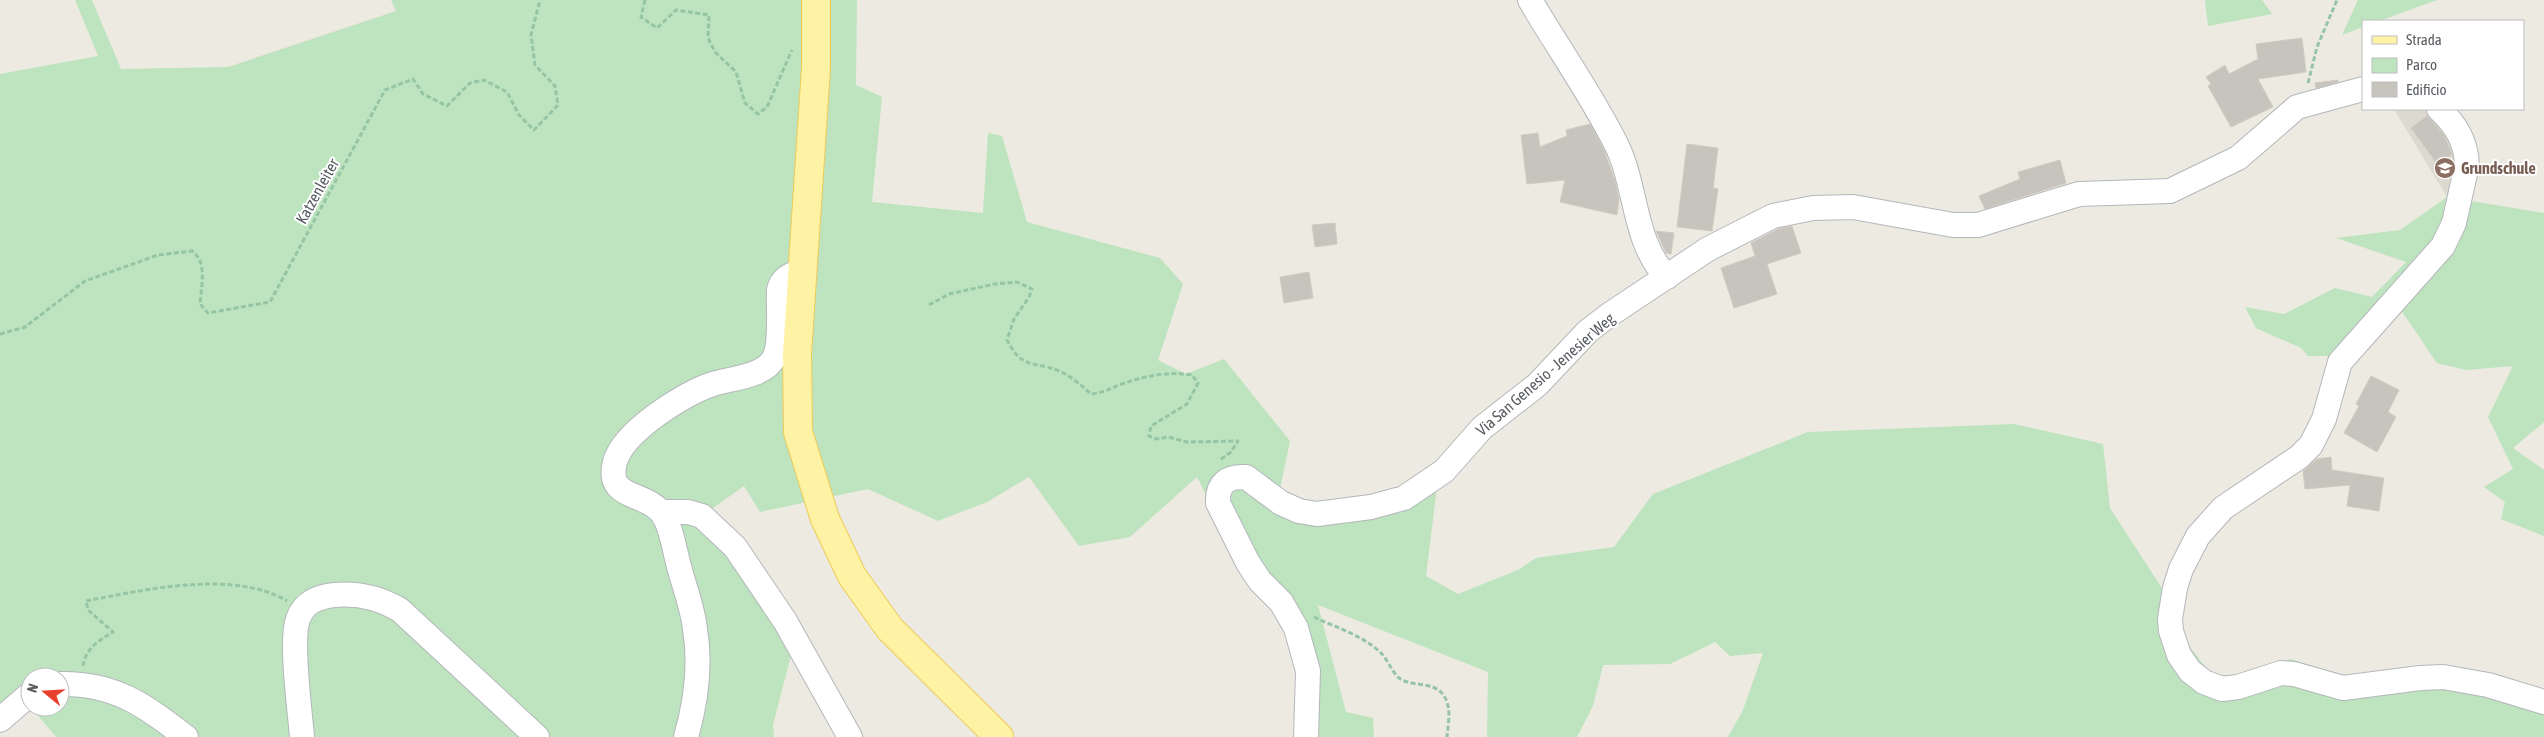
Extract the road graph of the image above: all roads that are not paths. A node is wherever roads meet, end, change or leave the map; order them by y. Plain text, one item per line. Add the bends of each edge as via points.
1 (816, 0) edge
2 (1530, 0) edge
3 (2362, 89) edge
4 (2440, 110) edge
5 (803, 270) junction
6 (1667, 277) junction
7 (662, 512) junction
8 (70, 684) edge
9 (2544, 702) edge
10 (186, 737) edge
11 (302, 737) edge
12 (537, 737) edge
13 (686, 737) edge
14 (850, 737) edge
15 (999, 737) edge
16 (1306, 737) edge

1 - 5 main road via 816,68
2 - 6 street via 1617,145 1656,266
3 - 6 street, Via San Genesio - Jenesier Weg via 2304,104 2291,111 2238,158 2170,191 2079,194 1978,225 1953,225 1853,207 1813,208 1773,216 1708,250
4 - 9 street via 2458,131 2467,153 2454,223 2446,241 2340,362 2320,428 2305,452 2223,508 2198,536 2175,588 2171,631 2179,655 2190,671 2204,682 2222,688 2238,687 2282,673 2343,688 2442,677 2488,685
5 - 7 street via 781,282 778,349 767,366 712,384 673,404 620,449 614,476 618,488 625,494 655,504
5 - 15 main road via 797,354 797,422 825,519 852,576 890,629
6 - 16 street, Via San Genesio - Jenesier Weg via 1588,331 1537,385 1482,428 1444,471 1404,498 1371,507 1317,514 1299,511 1282,503 1246,477 1227,479 1221,484 1218,503 1241,551 1260,581 1281,602 1296,628 1308,671
7 - 13 street via 673,541 695,627 698,671
7 - 14 street via 688,512 702,516 735,547 785,621
8 - 10 street via 121,693
11 - 12 street via 295,634 297,620 309,602 323,596 362,596 385,602 411,619

